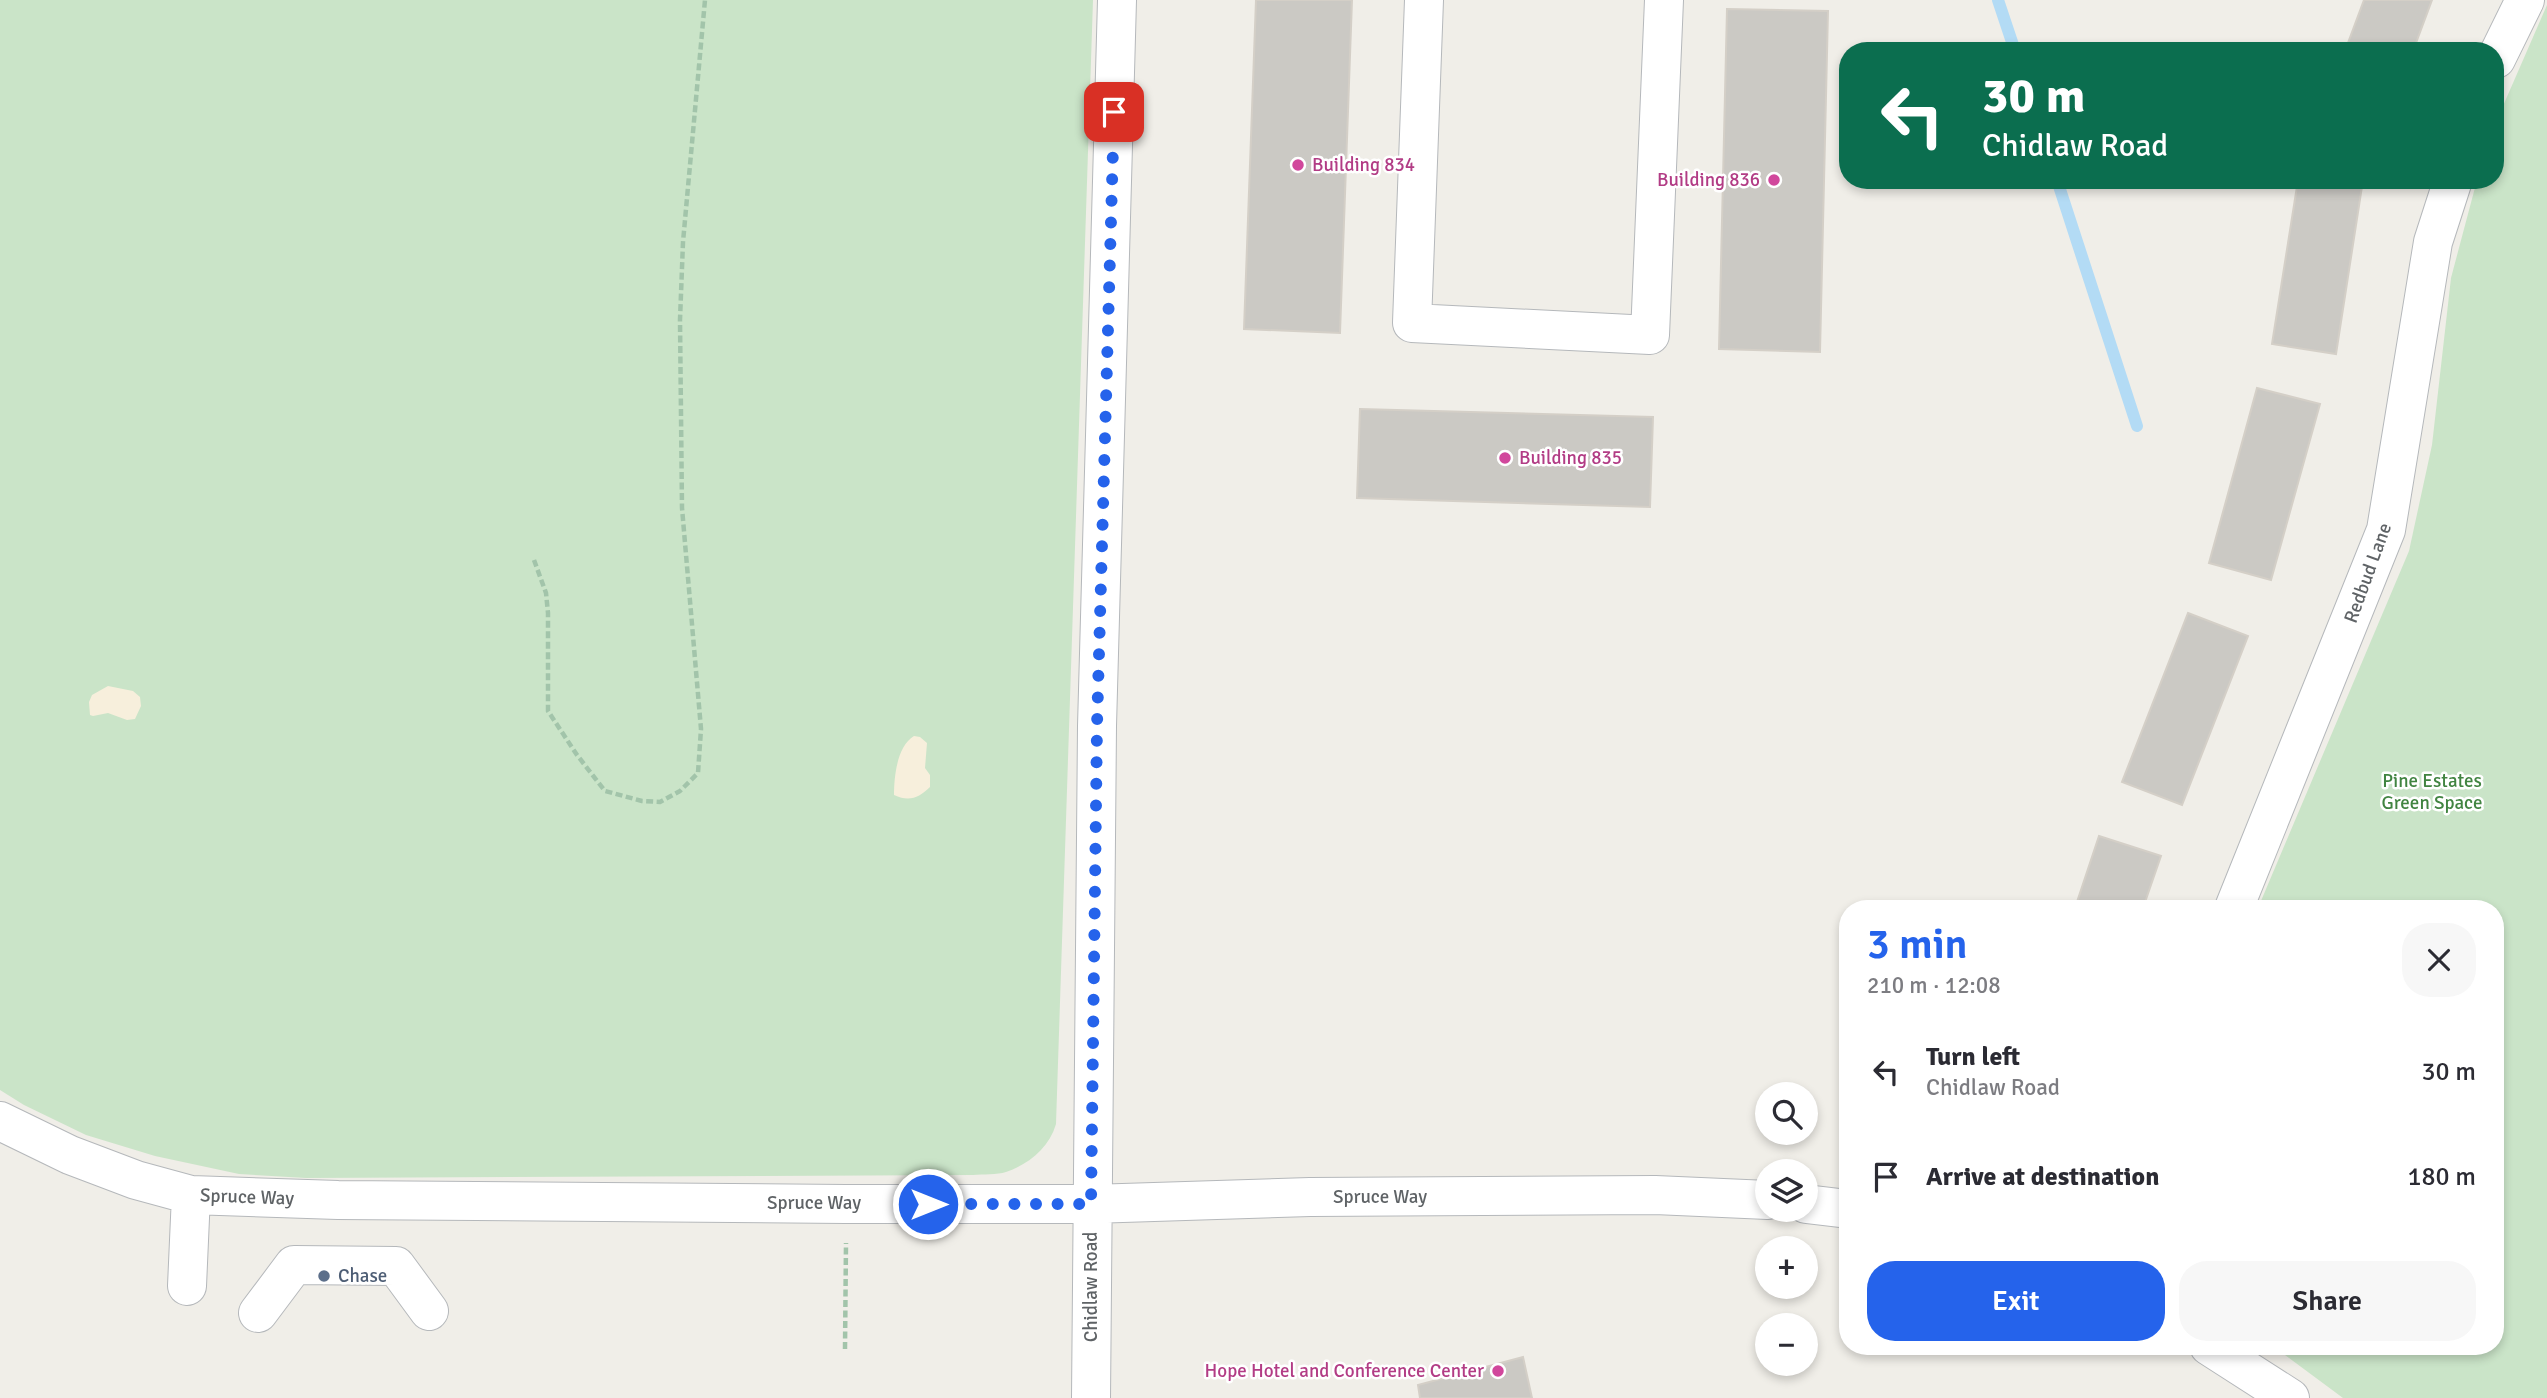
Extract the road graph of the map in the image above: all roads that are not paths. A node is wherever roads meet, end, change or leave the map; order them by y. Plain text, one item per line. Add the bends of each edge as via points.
1 (1116, 0) edge
2 (1424, 0) edge
3 (1664, 0) edge
4 (2525, 0) edge
5 (2504, 43) edge
6 (2450, 189) edge
7 (2237, 900) edge
8 (3, 1130) edge
9 (191, 1195) junction
10 (1755, 1199) edge
11 (1091, 1204) junction
12 (1818, 1205) edge
13 (1839, 1208) edge
14 (187, 1286) dead end
15 (429, 1311) dead end
16 (258, 1313) dead end
17 (2222, 1355) edge
18 (1091, 1398) edge
19 (2290, 1398) edge

1 - 11 street, Chidlaw Road via 1097,726
2 - 3 street via 1412,323 1650,335
4 - 5 street
6 - 7 street, Redbud Lane via 2432,242 2386,530
8 - 9 street, Spruce Way via 136,1180
9 - 11 street, Spruce Way via 338,1200
9 - 14 street
10 - 11 street, Spruce Way via 1655,1195 1324,1197
11 - 18 street, Chidlaw Road
12 - 13 street
15 - 16 street via 396,1266 294,1265
17 - 19 street

